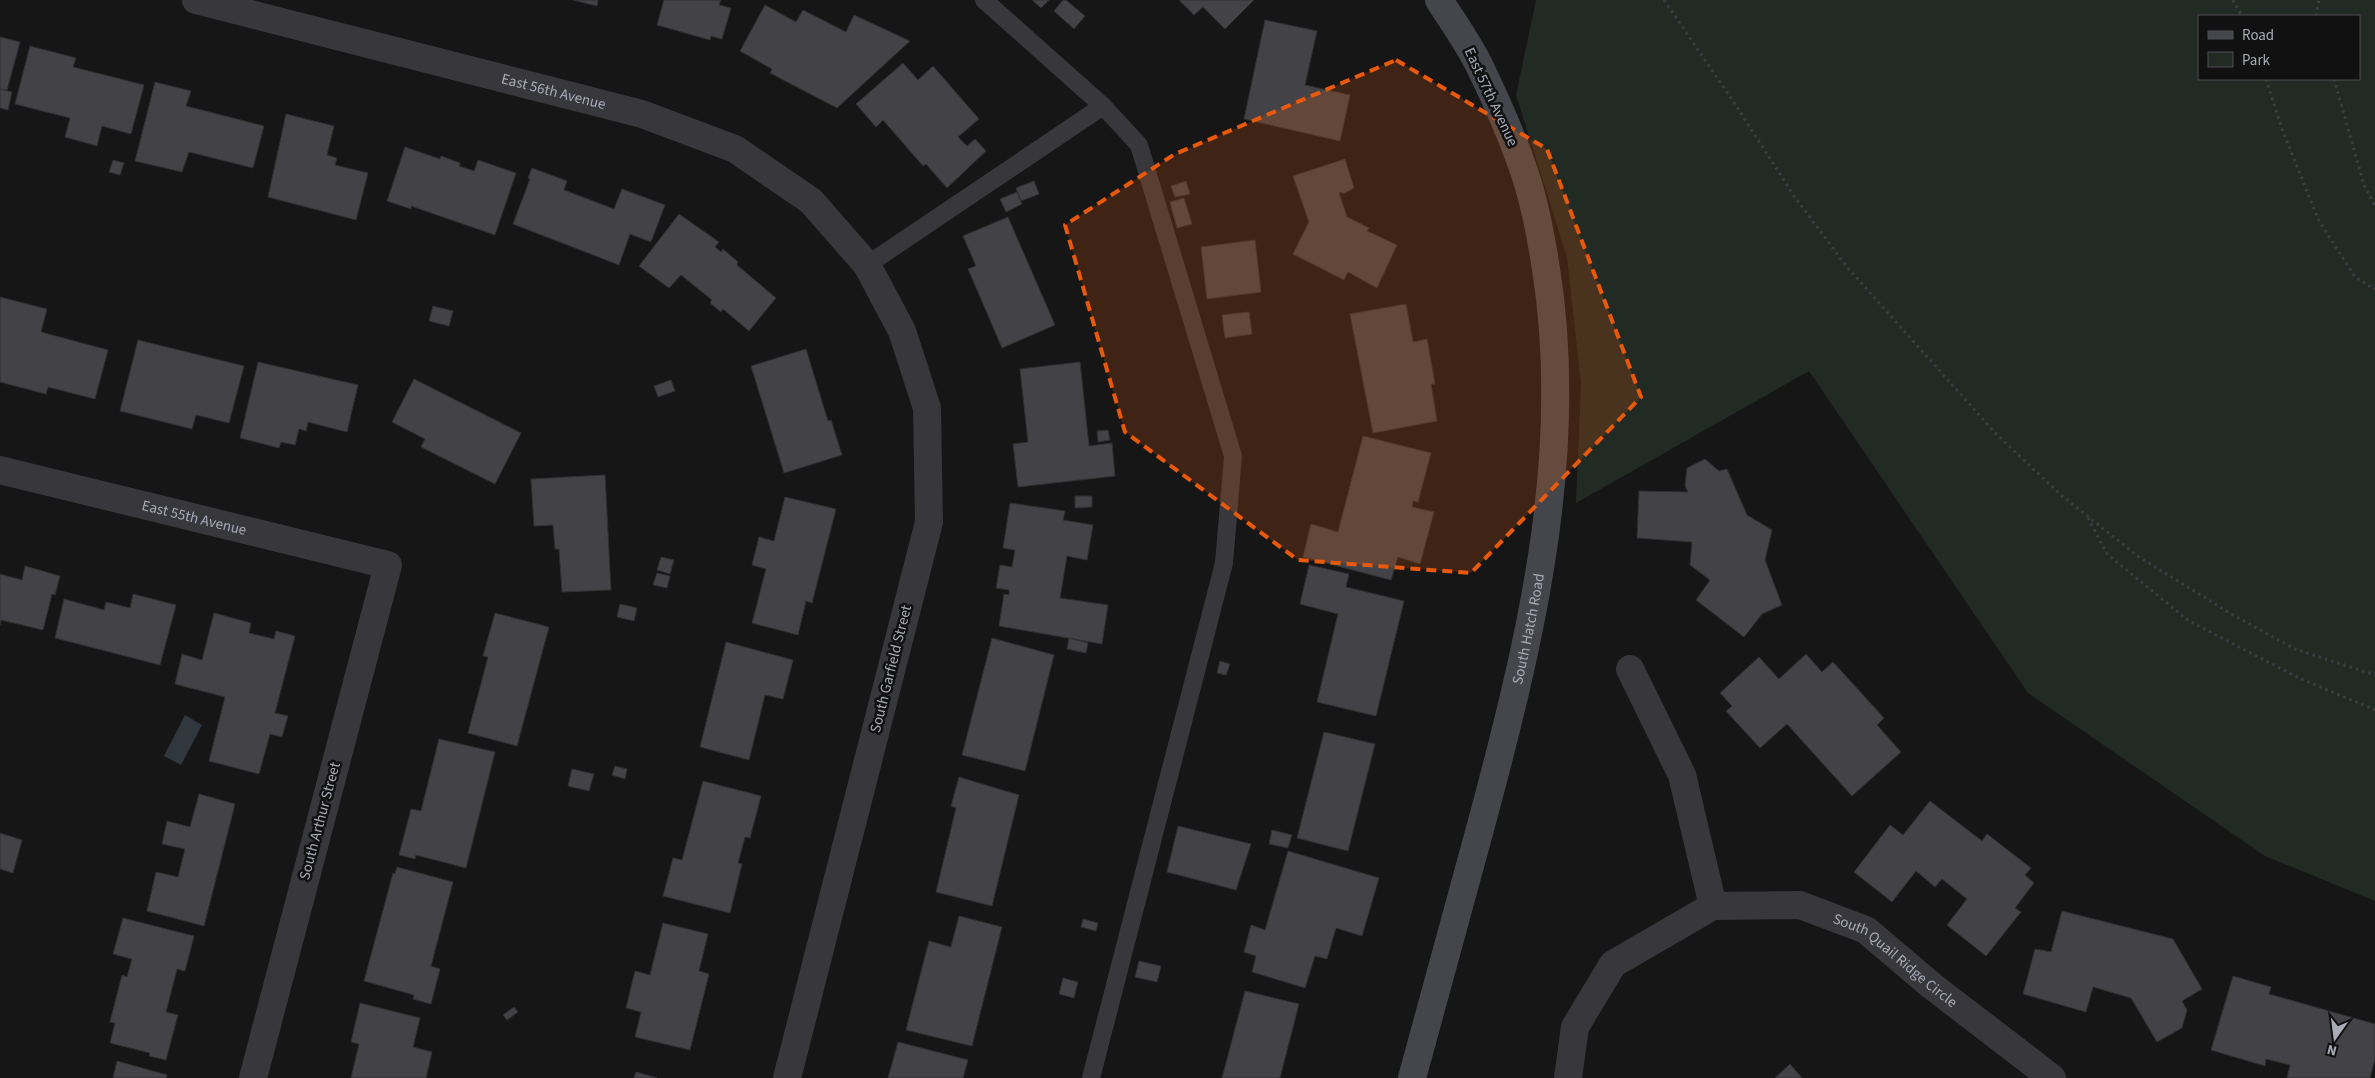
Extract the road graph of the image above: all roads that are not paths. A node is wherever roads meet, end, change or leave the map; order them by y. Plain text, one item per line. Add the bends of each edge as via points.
1 (196, 0) edge
2 (984, 0) edge
3 (1439, 0) edge
4 (1102, 106) junction
5 (1524, 170) joint
6 (868, 265) junction
7 (0, 470) edge
8 (388, 565) joint
9 (1630, 669) dead end
10 (1713, 906) junction
11 (253, 1078) edge
12 (787, 1078) edge
13 (1090, 1078) edge
14 (1412, 1078) edge
15 (1568, 1078) edge
16 (2052, 1078) edge

1 - 6 street, East 56th Avenue via 642,114 735,149 811,201
2 - 4 lane
3 - 5 main road, East 57th Avenue via 1479,65
4 - 6 lane
4 - 13 lane via 1139,145 1233,456 1224,564
5 - 14 main road, South Hatch Road via 1539,227 1556,356 1554,438 1542,565 1506,731
6 - 12 street, South Garfield Street via 902,330 927,408 929,522
7 - 8 street, East 55th Avenue
8 - 11 street, South Arthur Street
9 - 10 street via 1682,775
10 - 15 street, South Quail Ridge Circle via 1613,964 1576,1027
10 - 16 street, South Quail Ridge Circle via 1800,905 1866,930 1932,986

